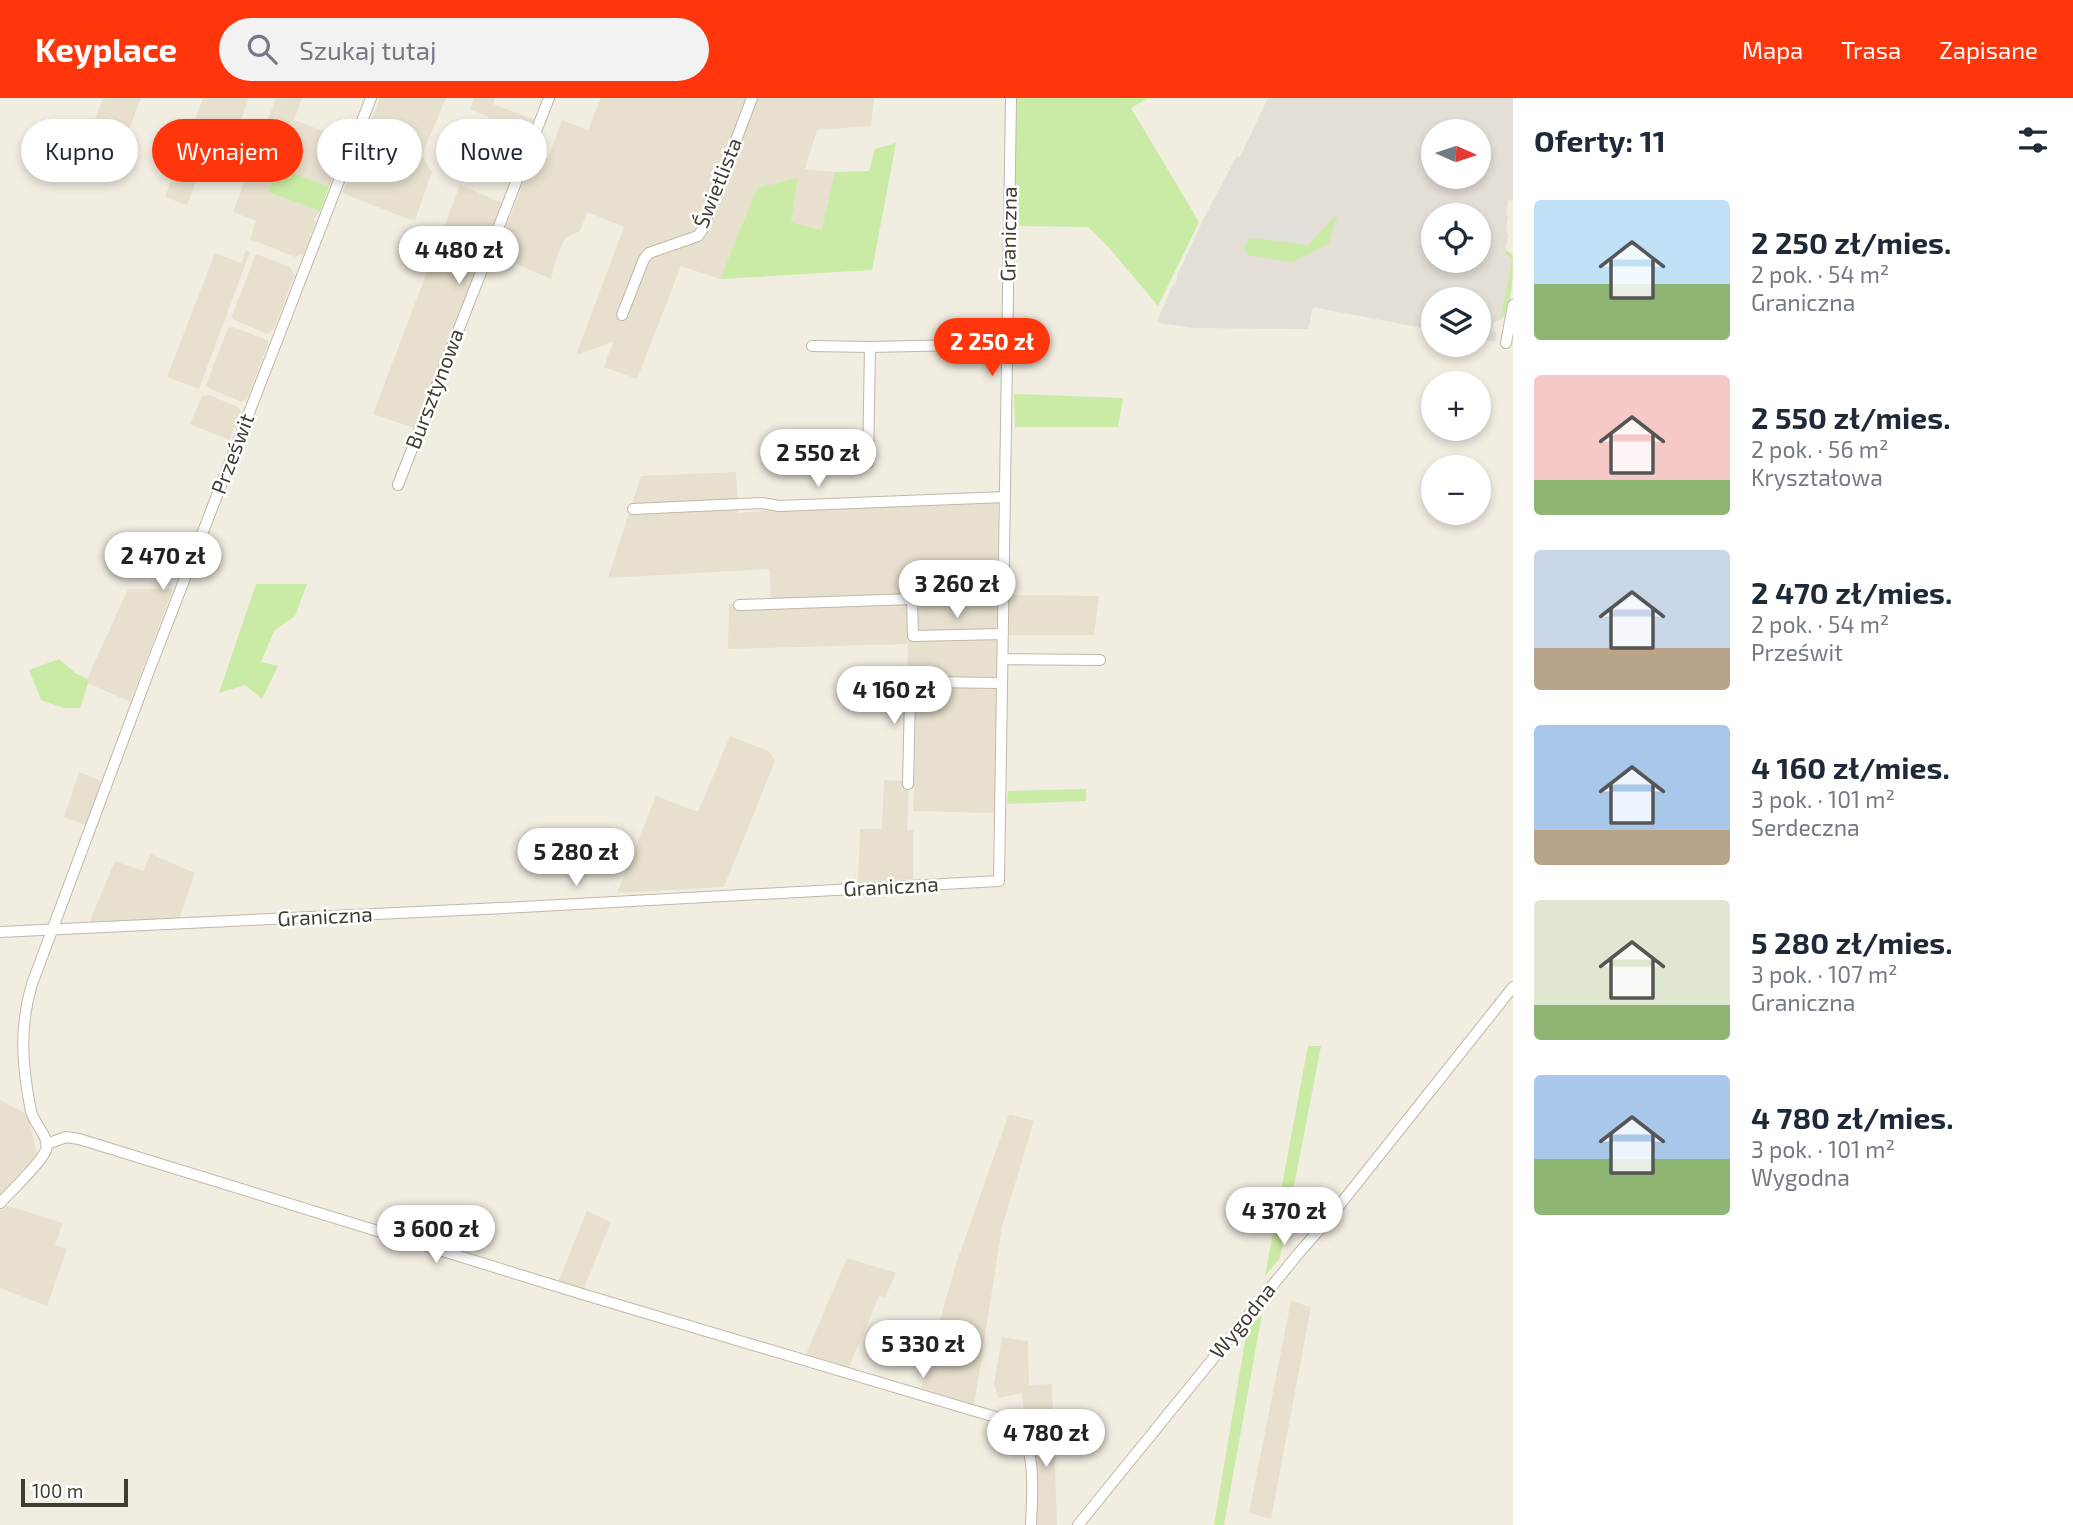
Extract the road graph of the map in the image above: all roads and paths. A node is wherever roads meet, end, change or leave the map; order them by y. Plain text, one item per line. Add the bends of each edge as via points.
1 (371, 98) edge
2 (549, 98) edge
3 (751, 98) edge
4 (1011, 98) edge
5 (1513, 305) edge
6 (622, 315) dead end
7 (1506, 343) dead end
8 (1007, 344) junction
9 (812, 346) dead end
10 (870, 347) junction
11 (868, 463) dead end
12 (398, 485) dead end
13 (1005, 497) junction
14 (633, 509) dead end
15 (739, 606) dead end
16 (1003, 634) junction
17 (1003, 659) junction
18 (1100, 660) dead end
19 (1002, 683) junction
20 (908, 783) dead end
21 (52, 929) junction
22 (0, 932) edge
23 (1513, 987) edge
24 (47, 1143) junction
25 (0, 1203) edge
26 (1031, 1525) edge
27 (1078, 1525) edge

1 - 21 street, Prześwit
2 - 12 street, Bursztynowa
3 - 6 street, Świetlista via 702,230 698,236 649,253
4 - 8 street, Graniczna
5 - 7 street
8 - 10 street
8 - 13 street, Graniczna
9 - 10 street
10 - 11 street
13 - 14 street
13 - 16 street, Graniczna
15 - 16 street via 912,599 913,636
16 - 17 street, Graniczna
17 - 18 street
17 - 19 street, Graniczna
19 - 20 street via 918,684 912,689
19 - 21 street, Graniczna via 999,881
21 - 22 street, Graniczna
21 - 24 street, Prześwit via 29,994 22,1035 32,1112
23 - 27 street, Wygodna
24 - 25 street via 42,1157
24 - 26 street via 66,1137 79,1139 1002,1418 1018,1426 1028,1442

